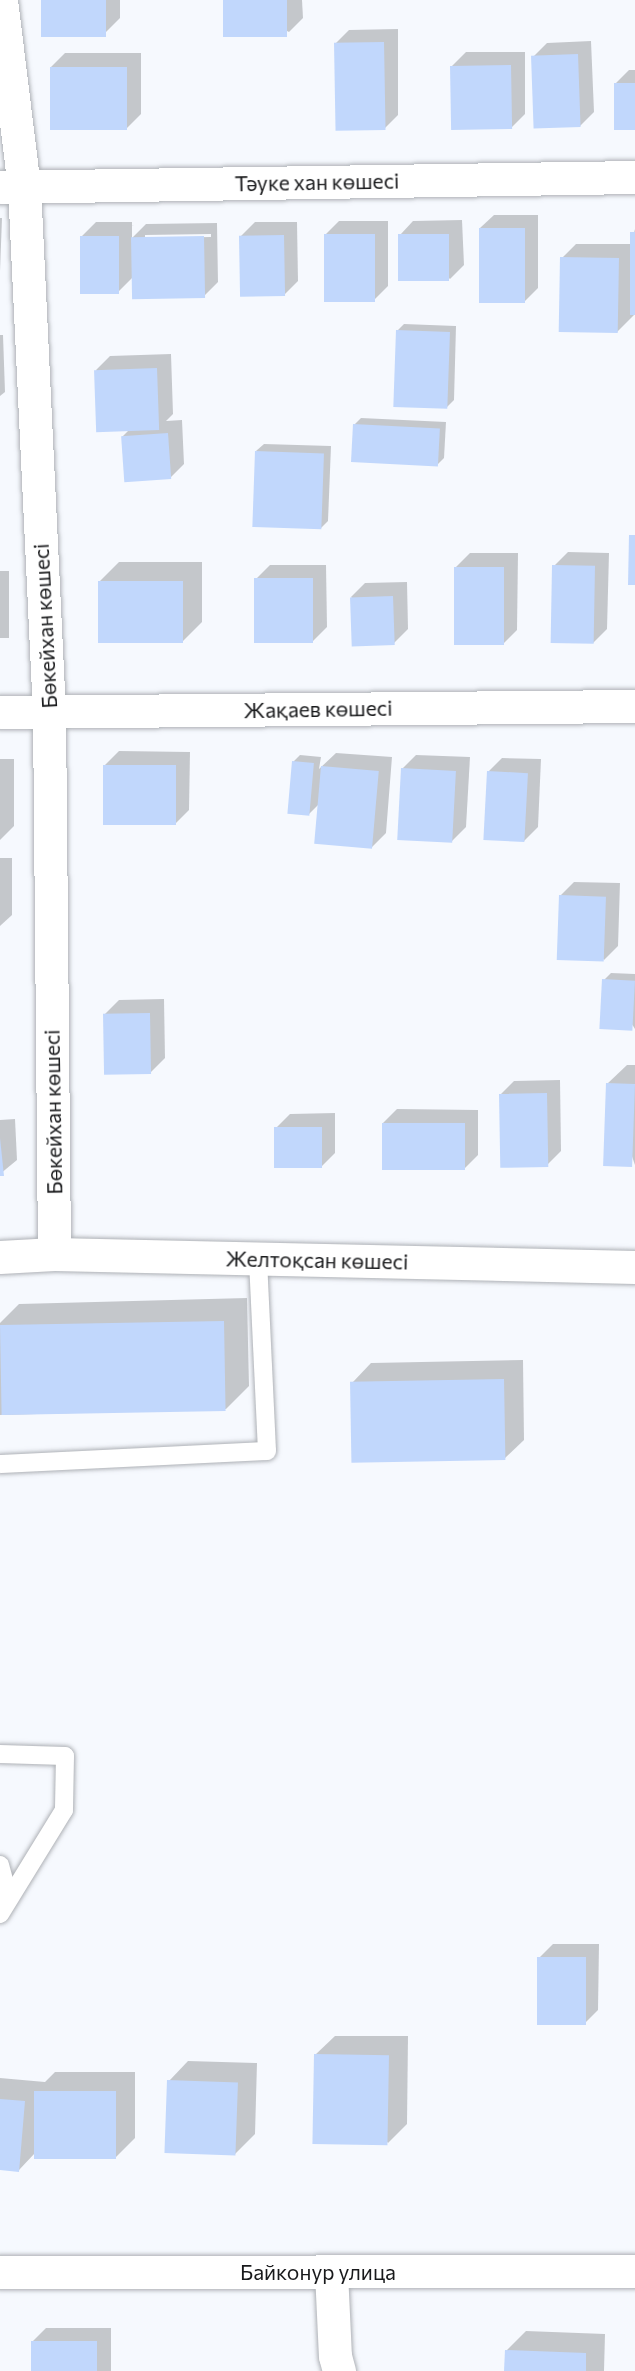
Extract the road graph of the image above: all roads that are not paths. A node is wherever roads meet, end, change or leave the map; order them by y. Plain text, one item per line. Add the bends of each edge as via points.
1 (1, 0) edge
2 (635, 177) edge
3 (12, 187) edge
4 (635, 706) edge
5 (0, 712) edge
6 (49, 712) junction
7 (54, 1254) junction
8 (0, 1257) edge
9 (258, 1259) junction
10 (635, 1267) edge
11 (0, 1464) edge
12 (0, 1754) edge
13 (0, 1865) edge
14 (5, 1906) edge
15 (635, 2271) edge
16 (0, 2272) edge
17 (331, 2272) junction
18 (339, 2371) edge

1 - 3 street, Бөкейхан көшесі
2 - 3 street, Тәуке хан көшесі
3 - 6 street, Бөкейхан көшесі
4 - 6 street, Жақаев көшесі
5 - 6 street, Жақаев көшесі
6 - 7 street, Бөкейхан көшесі
7 - 8 street, Желтоқсан көшесі
7 - 9 street, Желтоқсан көшесі
9 - 10 street, Желтоқсан көшесі
9 - 11 lane via 267,1451
12 - 14 lane via 65,1756 64,1810
13 - 14 lane
15 - 17 street, Байконур улица
16 - 17 street, Байконур улица
17 - 18 street

